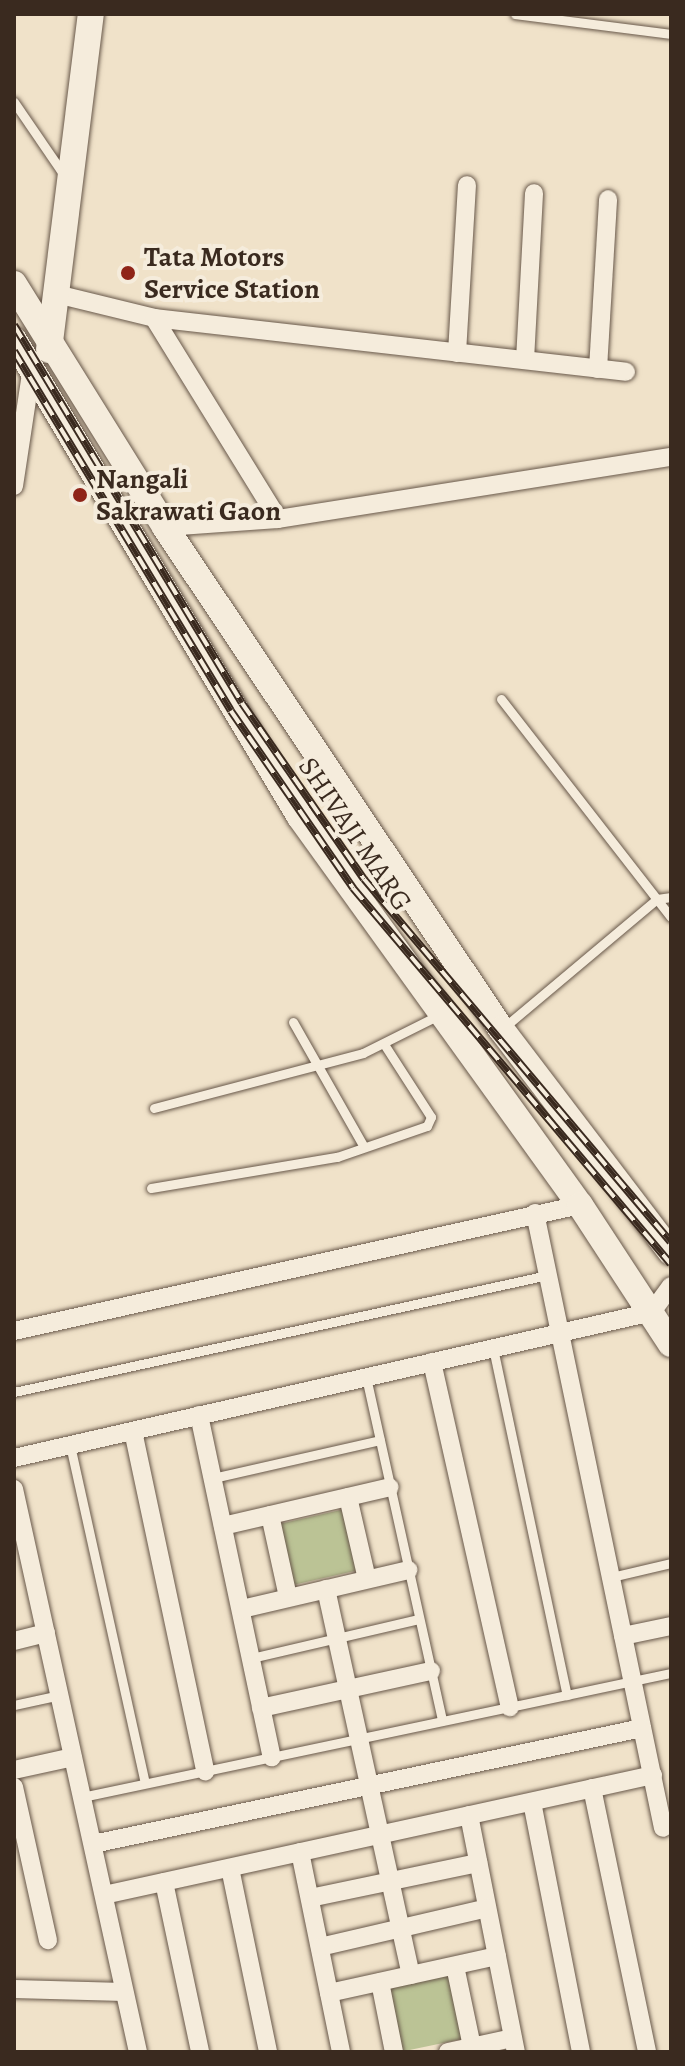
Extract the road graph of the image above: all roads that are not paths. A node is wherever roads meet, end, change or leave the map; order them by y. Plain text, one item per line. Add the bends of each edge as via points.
1 (91, 14) edge
2 (515, 14) edge
3 (671, 34) edge
4 (14, 102) edge
5 (68, 181) junction
6 (467, 185) dead end
7 (534, 193) dead end
8 (608, 199) dead end
9 (14, 284) edge
10 (60, 295) junction
11 (154, 318) junction
12 (37, 321) junction
13 (53, 346) junction
14 (19, 352) edge
15 (457, 353) junction
16 (525, 360) junction
17 (598, 369) junction
18 (626, 372) dead end
19 (671, 457) edge
20 (14, 486) edge
21 (278, 519) junction
22 (165, 527) junction
23 (501, 699) dead end
24 (671, 897) edge
25 (657, 899) junction
26 (671, 917) edge
27 (442, 1013) junction
28 (293, 1022) dead end
29 (501, 1029) junction
30 (384, 1044) junction
31 (319, 1065) junction
32 (154, 1108) dead end
33 (363, 1145) junction
34 (151, 1188) dead end
35 (580, 1205) junction
36 (535, 1213) junction
37 (671, 1252) edge
38 (548, 1275) junction
39 (671, 1286) edge
40 (652, 1312) junction
41 (14, 1331) edge
42 (559, 1332) junction
43 (671, 1344) edge
44 (493, 1348) junction
45 (432, 1362) junction
46 (366, 1376) junction
47 (14, 1392) edge
48 (199, 1415) junction
49 (133, 1431) junction
50 (380, 1440) junction
51 (70, 1445) junction
52 (14, 1458) edge
53 (213, 1478) junction
54 (390, 1487) junction
55 (14, 1489) edge
56 (348, 1497) junction
57 (270, 1515) junction
58 (223, 1526) junction
59 (671, 1563) edge
60 (408, 1570) junction
61 (611, 1577) junction
62 (367, 1579) junction
63 (326, 1589) junction
64 (288, 1597) junction
65 (242, 1609) junction
66 (419, 1619) junction
67 (671, 1626) edge
68 (46, 1633) junction
69 (623, 1636) junction
70 (337, 1639) junction
71 (14, 1641) edge
72 (251, 1658) junction
73 (431, 1671) junction
74 (671, 1673) edge
75 (633, 1681) junction
76 (348, 1689) junction
77 (60, 1695) junction
78 (567, 1695) junction
79 (14, 1705) edge
80 (510, 1707) junction
81 (261, 1708) junction
82 (442, 1721) junction
83 (642, 1728) junction
84 (358, 1739) junction
85 (73, 1757) junction
86 (272, 1757) junction
87 (14, 1770) edge
88 (205, 1771) junction
89 (653, 1775) junction
90 (145, 1783) junction
91 (369, 1786) junction
92 (14, 1787) edge
93 (592, 1788) junction
94 (82, 1797) junction
95 (532, 1802) junction
96 (469, 1815) junction
97 (663, 1828) dead end
98 (380, 1835) junction
99 (93, 1844) junction
100 (300, 1852) junction
101 (478, 1863) junction
102 (230, 1868) junction
103 (164, 1882) junction
104 (390, 1882) junction
105 (104, 1895) junction
106 (310, 1898) junction
107 (487, 1908) junction
108 (400, 1928) junction
109 (48, 1940) dead end
110 (320, 1947) junction
111 (497, 1956) junction
112 (455, 1966) junction
113 (411, 1975) junction
114 (380, 1982) junction
115 (14, 1989) edge
116 (124, 1992) junction
117 (329, 1993) junction
118 (514, 2045) edge
119 (472, 2047) junction
120 (138, 2052) edge
121 (200, 2052) edge
122 (268, 2052) edge
123 (341, 2052) edge
124 (394, 2052) edge
125 (448, 2052) edge
126 (581, 2052) edge
127 (647, 2052) edge

1 - 5 main road
2 - 3 lane
4 - 5 lane
5 - 10 main road
6 - 15 street
7 - 16 street
8 - 17 street
9 - 12 main road, SHIVAJI MARG
10 - 11 street
10 - 13 main road
11 - 15 street
11 - 21 street
12 - 13 main road, SHIVAJI MARG
12 - 14 main road
13 - 14 main road
13 - 22 main road, SHIVAJI MARG
14 - 20 street
14 - 27 main road, SHIVAJI MARG via 300,817
15 - 16 street
16 - 17 street
17 - 18 street
19 - 21 street
21 - 22 street
22 - 29 main road, SHIVAJI MARG
23 - 25 lane
24 - 25 lane
25 - 26 lane
25 - 29 lane
27 - 30 lane
27 - 35 main road, SHIVAJI MARG
28 - 31 lane
29 - 37 main road, SHIVAJI MARG
30 - 31 lane
30 - 33 lane via 432,1121
31 - 32 lane
31 - 33 lane
33 - 34 lane via 337,1157
35 - 36 street
35 - 40 main road, SHIVAJI MARG
36 - 38 street
36 - 41 street
38 - 42 street
38 - 47 lane
39 - 40 street
40 - 42 street
40 - 43 main road, SHIVAJI MARG
42 - 44 street
42 - 61 street
44 - 45 street
44 - 78 lane
45 - 46 street
45 - 80 street
46 - 48 street
46 - 50 lane
48 - 49 street
48 - 53 street
49 - 51 street
49 - 88 street
50 - 53 lane
50 - 54 lane
51 - 52 street
51 - 90 lane
53 - 58 street
54 - 56 street
54 - 60 lane
55 - 68 street
56 - 57 street
56 - 62 street
57 - 58 street
57 - 64 street
58 - 65 street
59 - 61 lane
60 - 62 street
60 - 66 lane
61 - 69 street
62 - 63 street
63 - 64 street
63 - 70 street
64 - 65 street
65 - 72 street
66 - 70 lane
66 - 73 lane
67 - 69 street
68 - 71 street
68 - 77 street
69 - 75 street
70 - 72 lane
70 - 76 street
72 - 81 street
73 - 76 street
73 - 82 lane
74 - 75 lane
75 - 78 lane
75 - 83 street
76 - 81 street
76 - 84 street
77 - 79 lane
77 - 85 street
78 - 80 lane
80 - 82 lane
81 - 86 street
82 - 84 lane
83 - 89 street
83 - 91 street
84 - 86 lane
84 - 91 street
85 - 87 street
85 - 94 street
86 - 88 lane
88 - 90 lane
89 - 93 street
89 - 97 street
90 - 94 lane
91 - 98 street
91 - 99 street
92 - 109 street
93 - 95 street
93 - 127 street
94 - 99 street
95 - 96 street
95 - 126 street
96 - 98 street
96 - 101 street
98 - 100 street
98 - 104 street
99 - 105 street
100 - 102 street
100 - 106 street
101 - 104 street
101 - 107 street
102 - 103 street
102 - 122 street
103 - 105 street
103 - 121 street
104 - 106 street
104 - 108 street
105 - 116 street
106 - 110 street
107 - 108 street
107 - 111 street
108 - 110 street
108 - 113 street
110 - 117 street
111 - 112 street
111 - 118 street
112 - 113 street
112 - 119 street
113 - 114 street
114 - 117 street
114 - 124 street
115 - 116 street
116 - 120 street
117 - 123 street
118 - 119 street
119 - 125 street

